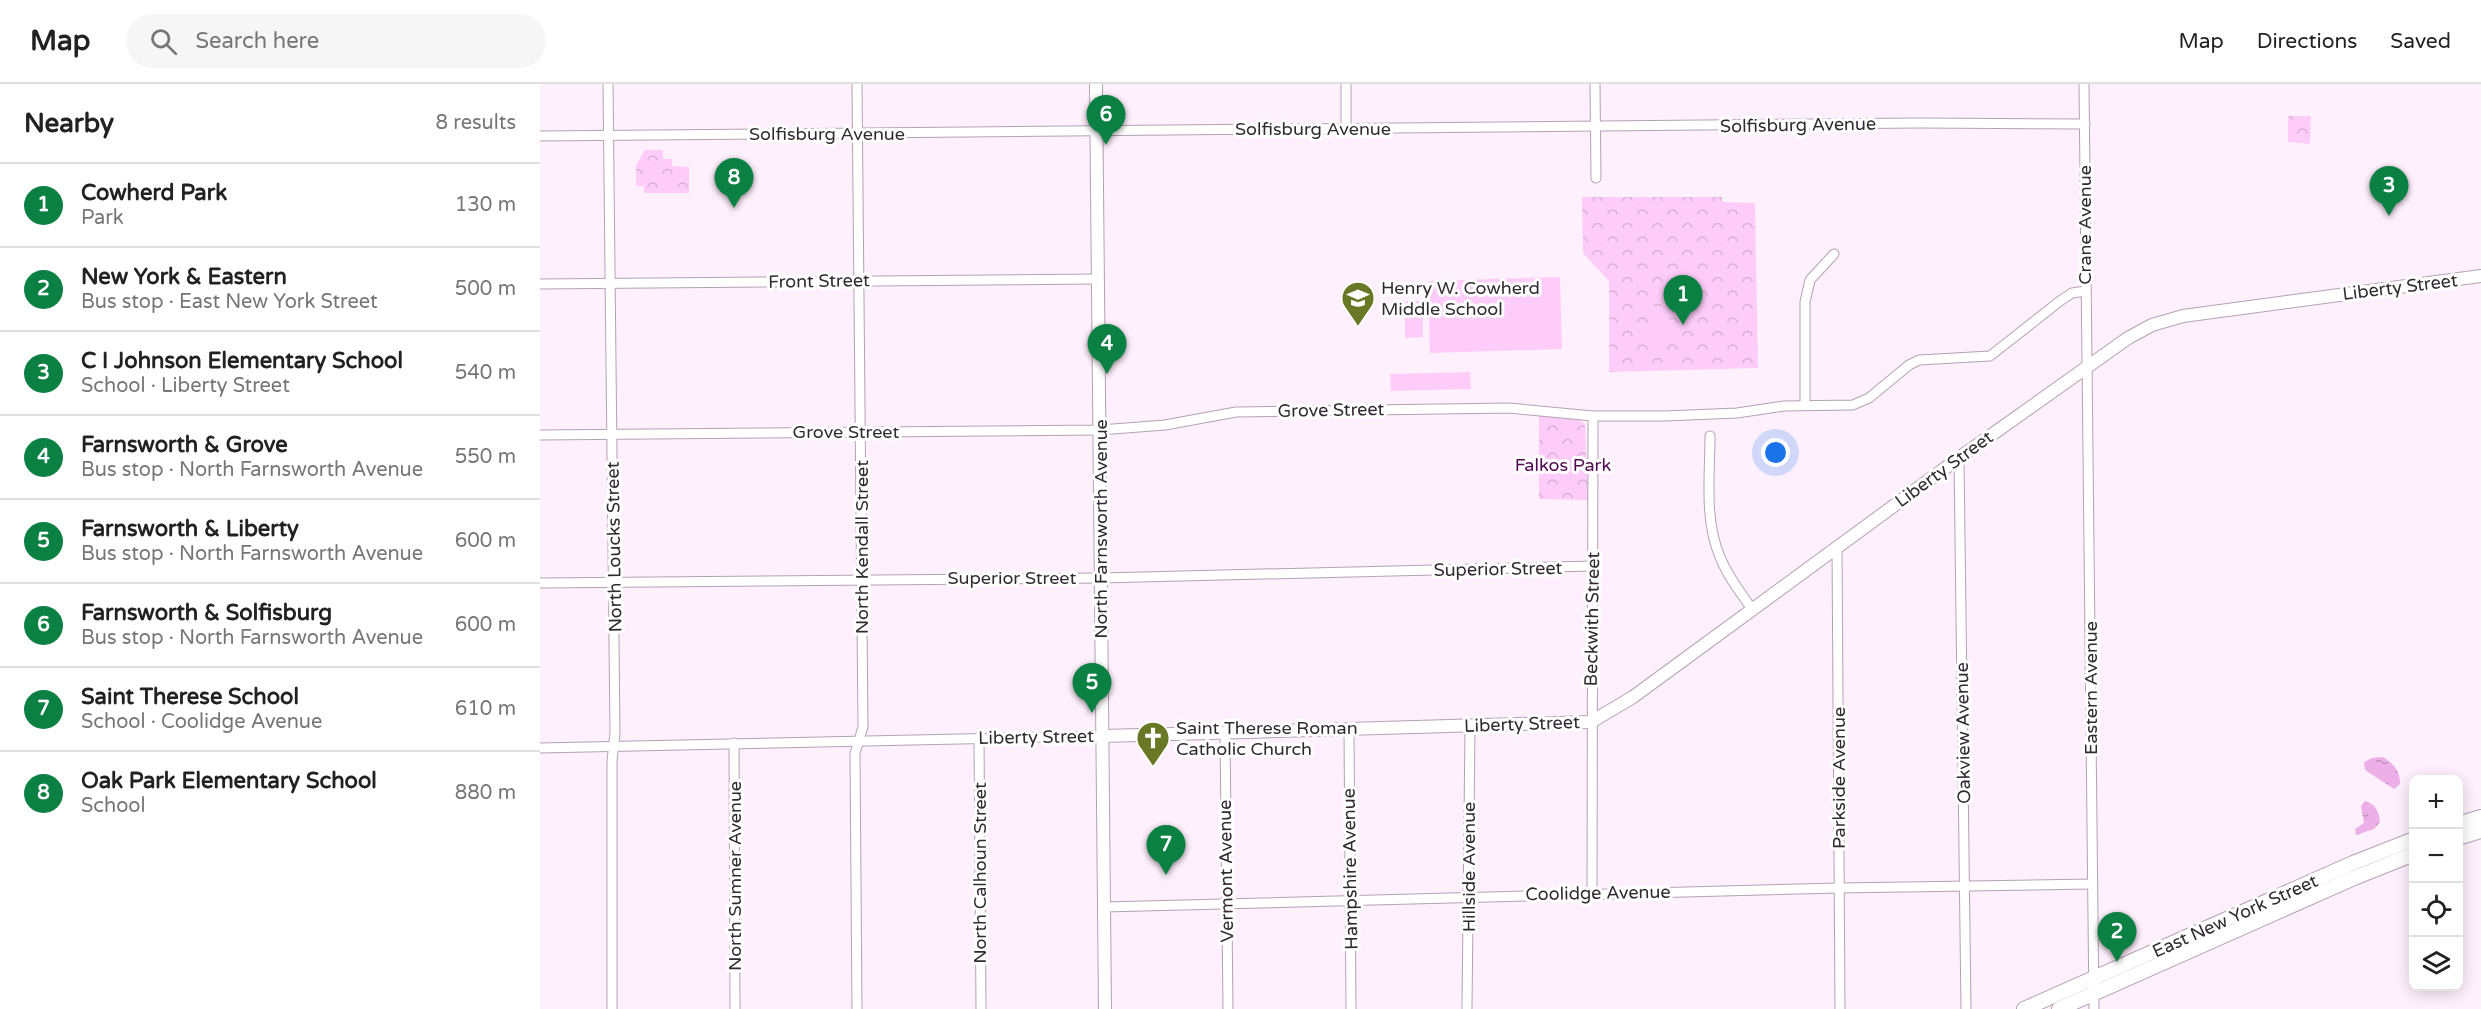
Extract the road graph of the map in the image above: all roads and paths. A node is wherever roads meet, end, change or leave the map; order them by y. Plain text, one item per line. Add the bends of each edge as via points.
1 (609, 84) edge
2 (857, 84) edge
3 (1096, 84) edge
4 (1346, 84) edge
5 (1595, 84) edge
6 (2084, 84) edge
7 (2085, 124) junction
8 (1595, 127) junction
9 (1346, 129) junction
10 (1097, 131) junction
11 (858, 134) junction
12 (609, 135) junction
13 (540, 136) edge
14 (1596, 178) dead end
15 (1834, 254) dead end
16 (2481, 276) edge
17 (1098, 279) junction
18 (860, 281) junction
19 (611, 283) junction
20 (540, 284) edge
21 (2086, 291) junction
22 (2088, 366) junction
23 (1805, 405) junction
24 (1593, 416) junction
25 (1100, 430) junction
26 (861, 432) junction
27 (613, 434) junction
28 (540, 435) edge
29 (1710, 436) dead end
30 (1959, 458) junction
31 (1837, 546) junction
32 (1593, 566) junction
33 (1101, 578) junction
34 (862, 579) junction
35 (614, 582) junction
36 (540, 583) edge
37 (1752, 609) junction
38 (1591, 722) junction
39 (1470, 726) junction
40 (1348, 730) junction
41 (1225, 733) junction
42 (1103, 736) junction
43 (979, 737) junction
44 (859, 740) junction
45 (734, 743) junction
46 (614, 747) junction
47 (540, 748) edge
48 (2481, 816) edge
49 (2463, 822) edge
50 (2481, 831) edge
51 (2463, 836) edge
52 (2409, 841) edge
53 (2409, 856) edge
54 (2092, 884) junction
55 (1965, 887) junction
56 (1839, 888) junction
57 (1592, 894) junction
58 (1470, 897) junction
59 (1351, 902) junction
60 (1226, 904) junction
61 (1104, 907) junction
62 (2093, 978) junction
63 (2094, 994) junction
64 (1467, 1008) edge
65 (612, 1009) edge
66 (735, 1009) edge
67 (858, 1009) edge
68 (981, 1009) edge
69 (1105, 1009) edge
70 (1228, 1009) edge
71 (1351, 1009) edge
72 (1840, 1009) edge
73 (1966, 1009) edge
74 (2024, 1009) edge
75 (2059, 1009) edge
76 (2094, 1009) edge

1 - 12 street, North Loucks Street
2 - 11 street, North Kendall Street
3 - 10 street, North Farnsworth Avenue
4 - 9 street
5 - 8 street
6 - 7 street, Crane Avenue
7 - 8 street, Solfisburg Avenue
7 - 21 street, Crane Avenue
8 - 9 street, Solfisburg Avenue
8 - 14 street
9 - 10 street, Solfisburg Avenue
10 - 11 street, Solfisburg Avenue
10 - 17 street, North Farnsworth Avenue
11 - 12 street, Solfisburg Avenue
11 - 18 street, North Kendall Street
12 - 13 street, Solfisburg Avenue
12 - 19 street, North Loucks Street
15 - 23 street via 1810,280 1805,302
16 - 22 street, Liberty Street via 2178,316 2140,331
17 - 18 street, Front Street
17 - 25 street, North Farnsworth Avenue
18 - 19 street, Front Street
18 - 26 street, North Kendall Street
19 - 20 street, Front Street
19 - 27 street, North Loucks Street
21 - 22 street, Crane Avenue
21 - 23 street, Grove Street via 2072,293 2060,301 1990,356 1919,360 1869,398 1853,405
22 - 30 street, Liberty Street
22 - 54 street, Eastern Avenue
23 - 24 street, Grove Street via 1737,413
24 - 25 street, Grove Street via 1509,408 1236,412 1165,425
24 - 32 street, Beckwith Street
25 - 26 street, Grove Street
25 - 33 street, North Farnsworth Avenue
26 - 27 street, Grove Street
26 - 34 street, North Kendall Street
27 - 28 street, Grove Street
27 - 35 street, North Loucks Street
29 - 37 street via 1710,511 1715,544
30 - 31 street, Liberty Street
30 - 55 street, Oakview Avenue
31 - 37 street, Liberty Street
31 - 56 street, Parkside Avenue
32 - 33 street, Superior Street
32 - 38 street, Beckwith Street
33 - 34 street, Superior Street
33 - 42 street, North Farnsworth Avenue
34 - 35 street, Superior Street
34 - 44 street, North Kendall Street via 863,727
35 - 36 street, Superior Street
35 - 46 street, North Loucks Street
37 - 38 street, Liberty Street via 1633,697
38 - 39 street, Liberty Street
38 - 57 street, Beckwith Street
39 - 40 street, Liberty Street
39 - 58 street, Hillside Avenue
40 - 41 street, Liberty Street
40 - 59 street, Hampshire Avenue
41 - 42 street, Liberty Street
41 - 60 street, Vermont Avenue
42 - 43 street, Liberty Street
42 - 61 street, North Farnsworth Avenue
43 - 44 street, Liberty Street
43 - 68 street, North Calhoun Street
44 - 45 street, Liberty Street
44 - 67 street, North Kendall Street via 855,753
45 - 46 street, Liberty Street
45 - 66 street, North Sumner Avenue
46 - 47 street, Liberty Street
46 - 65 street, North Loucks Street
48 - 49 main road
50 - 51 main road
52 - 62 main road, East New York Street
53 - 63 main road, East New York Street
54 - 55 street, Coolidge Avenue
54 - 62 street, Eastern Avenue
55 - 56 street, Coolidge Avenue
55 - 73 street, Oakview Avenue
56 - 57 street, Coolidge Avenue
56 - 72 street, Parkside Avenue
57 - 58 street, Coolidge Avenue
58 - 59 street, Coolidge Avenue
58 - 64 street, Hillside Avenue
59 - 60 street, Coolidge Avenue
59 - 71 street, Hampshire Avenue
60 - 61 street, Coolidge Avenue
60 - 70 street, Vermont Avenue
61 - 69 street, North Farnsworth Avenue
62 - 63 street, Eastern Avenue
62 - 74 main road, East New York Street
63 - 75 main road, East New York Street
63 - 76 street, Eastern Avenue

